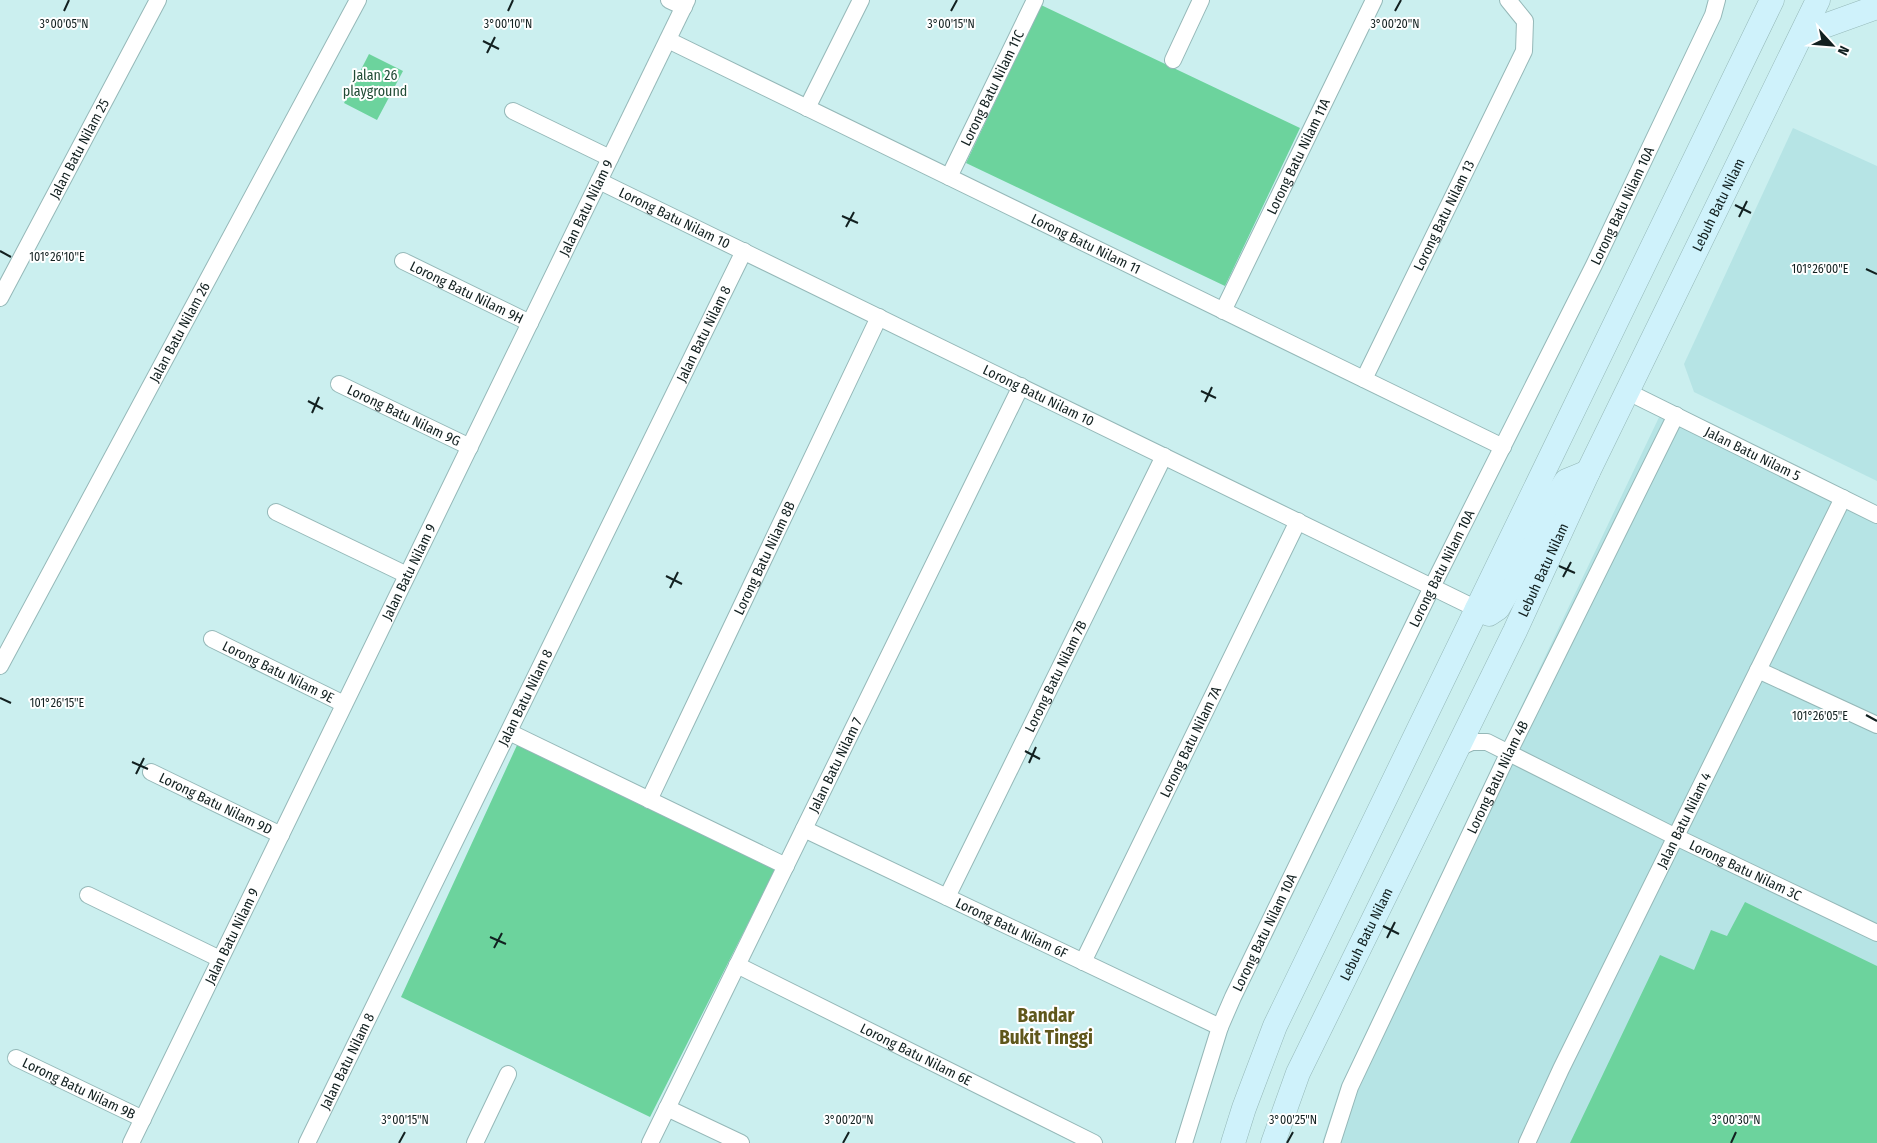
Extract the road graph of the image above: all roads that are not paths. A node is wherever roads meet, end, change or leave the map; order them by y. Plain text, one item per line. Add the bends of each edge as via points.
1 (158, 0) edge
2 (358, 0) edge
3 (669, 0) edge
4 (861, 0) edge
5 (1035, 0) edge
6 (1201, 0) edge
7 (1374, 0) edge
8 (1508, 0) edge
9 (1717, 0) edge
10 (1818, 0) edge
11 (686, 4) edge
12 (1766, 4) edge
13 (1877, 7) edge
14 (1802, 34) junction
15 (668, 40) junction
16 (1173, 60) dead end
17 (807, 108) junction
18 (514, 111) dead end
19 (610, 158) junction
20 (949, 177) junction
21 (599, 181) junction
22 (744, 252) junction
23 (403, 261) dead end
24 (0, 298) edge
25 (1223, 311) junction
26 (879, 317) junction
27 (530, 323) junction
28 (1364, 379) junction
29 (339, 384) dead end
30 (1021, 386) junction
31 (1628, 392) junction
32 (1676, 415) junction
33 (470, 447) junction
34 (1503, 447) junction
35 (1164, 456) junction
36 (1588, 472) junction
37 (1843, 498) junction
38 (276, 512) dead end
39 (1877, 515) edge
40 (1298, 521) junction
41 (407, 575) junction
42 (1432, 587) junction
43 (1477, 608) junction
44 (212, 639) dead end
45 (0, 666) edge
46 (1758, 670) junction
47 (344, 704) junction
48 (1877, 725) edge
49 (509, 732) junction
50 (1456, 749) junction
51 (1509, 752) junction
52 (152, 772) dead end
53 (650, 800) junction
54 (804, 829) junction
55 (281, 835) junction
56 (1676, 836) junction
57 (786, 866) junction
58 (88, 895) dead end
59 (947, 897) junction
60 (1877, 933) edge
61 (220, 959) junction
62 (1083, 962) junction
63 (737, 965) junction
64 (1220, 1027) junction
65 (16, 1058) dead end
66 (508, 1074) dead end
67 (667, 1108) junction
68 (143, 1119) junction
69 (131, 1143) edge
70 (307, 1143) edge
71 (475, 1143) edge
72 (650, 1143) edge
73 (741, 1143) edge
74 (1094, 1143) edge
75 (1184, 1143) edge
76 (1233, 1143) edge
77 (1272, 1143) edge
78 (1332, 1143) edge
79 (1527, 1143) edge

1 - 24 street, Jalan Batu Nilam 25
2 - 45 street, Jalan Batu Nilam 26
3 - 11 street
4 - 17 street
5 - 20 street, Lorong Batu Nilam 11C
6 - 16 street
7 - 25 street, Lorong Batu Nilam 11A
8 - 28 street, Lorong Batu Nilam 13 via 1525,21 1524,51
9 - 34 street, Lorong Batu Nilam 10A via 1713,15 1607,238
10 - 14 main road, Lebuh Batu Nilam
11 - 15 street, Jalan Batu Nilam 9
12 - 43 main road
13 - 14 main road
14 - 31 main road, Lebuh Batu Nilam
15 - 17 street, Lorong Batu Nilam 11
15 - 19 street, Jalan Batu Nilam 9
17 - 20 street, Lorong Batu Nilam 11
18 - 19 street
19 - 21 street, Jalan Batu Nilam 9
20 - 25 street, Lorong Batu Nilam 11
21 - 22 street, Lorong Batu Nilam 10
21 - 27 street, Jalan Batu Nilam 9
22 - 26 street, Lorong Batu Nilam 10
22 - 49 street, Jalan Batu Nilam 8
23 - 27 street, Lorong Batu Nilam 9H
25 - 28 street, Lorong Batu Nilam 11
26 - 30 street, Lorong Batu Nilam 10
26 - 53 street, Lorong Batu Nilam 8B
27 - 33 street, Jalan Batu Nilam 9
28 - 34 street, Lorong Batu Nilam 11
29 - 33 street, Lorong Batu Nilam 9G
30 - 35 street, Lorong Batu Nilam 10
30 - 54 street, Jalan Batu Nilam 7
31 - 32 street, Jalan Batu Nilam 5
31 - 36 main road, Lebuh Batu Nilam
32 - 37 street, Jalan Batu Nilam 5
32 - 51 street, Lorong Batu Nilam 4B
33 - 41 street, Jalan Batu Nilam 9
34 - 42 street, Lorong Batu Nilam 10A
35 - 40 street, Lorong Batu Nilam 10
35 - 59 street, Lorong Batu Nilam 7B
36 - 43 main road via 1566,481 1551,503 1498,608 1489,614
36 - 50 main road, Lebuh Batu Nilam
37 - 39 street, Jalan Batu Nilam 5
37 - 46 street, Jalan Batu Nilam 4
38 - 41 street
40 - 42 street, Lorong Batu Nilam 10
40 - 62 street, Lorong Batu Nilam 7A
41 - 47 street, Jalan Batu Nilam 9
42 - 43 street, Lorong Batu Nilam 10
42 - 64 street, Lorong Batu Nilam 10A
43 - 76 main road via 1275,1026
44 - 47 street, Lorong Batu Nilam 9E
46 - 48 street
46 - 56 street, Jalan Batu Nilam 4
47 - 55 street, Jalan Batu Nilam 9
49 - 53 street
49 - 70 street, Jalan Batu Nilam 8
50 - 51 street, Lorong Batu Nilam 3C via 1472,742 1487,742
50 - 77 main road, Lebuh Batu Nilam via 1298,1073
51 - 56 street, Lorong Batu Nilam 3C
51 - 78 street, Lorong Batu Nilam 4B via 1350,1087
52 - 55 street, Lorong Batu Nilam 9D
53 - 57 street
54 - 57 street, Jalan Batu Nilam 7
54 - 59 street, Lorong Batu Nilam 6F
55 - 61 street, Jalan Batu Nilam 9
56 - 60 street, Lorong Batu Nilam 3C
56 - 79 street, Jalan Batu Nilam 4
57 - 63 street, Jalan Batu Nilam 7
58 - 61 street
59 - 62 street, Lorong Batu Nilam 6F
61 - 68 street, Jalan Batu Nilam 9
62 - 64 street, Lorong Batu Nilam 6F
63 - 67 street, Jalan Batu Nilam 7
63 - 74 street, Lorong Batu Nilam 6E
64 - 75 street, Lorong Batu Nilam 10A
65 - 68 street, Lorong Batu Nilam 9B
66 - 71 street
67 - 72 street, Jalan Batu Nilam 7
67 - 73 street
68 - 69 street, Jalan Batu Nilam 9

